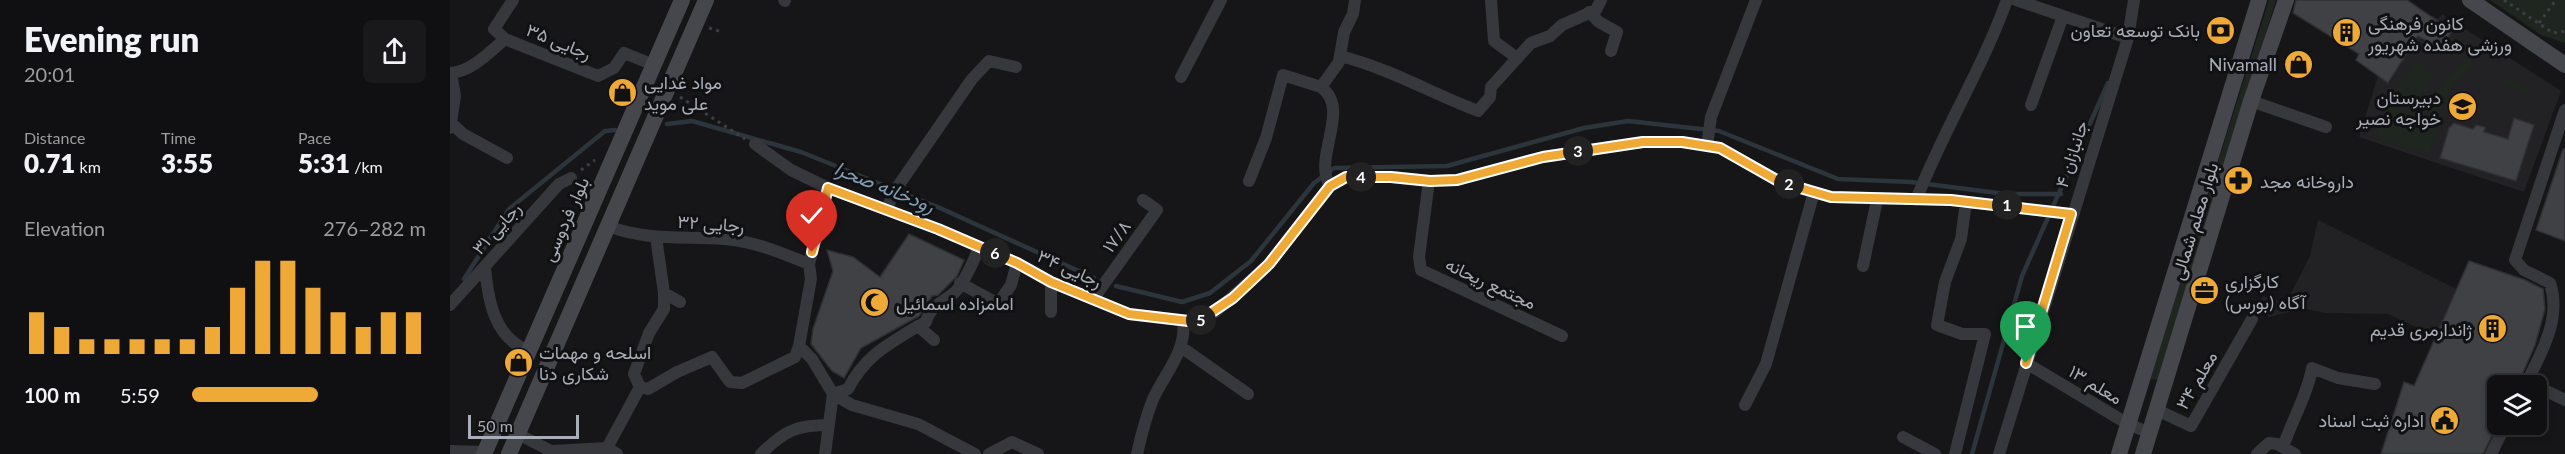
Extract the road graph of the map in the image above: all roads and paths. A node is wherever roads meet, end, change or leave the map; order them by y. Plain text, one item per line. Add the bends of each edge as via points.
1 (513, 0) edge
2 (682, 0) edge
3 (706, 0) edge
4 (1221, 0) edge
5 (1355, 0) edge
6 (1491, 0) edge
7 (1602, 0) edge
8 (1756, 0) edge
9 (2007, 0) edge
10 (2016, 0) edge
11 (2134, 0) edge
12 (2259, 0) edge
13 (2286, 0) edge
14 (2470, 0) edge
15 (2504, 0) edge
16 (2556, 0) edge
17 (1589, 12) junction
18 (2063, 16) junction
19 (2539, 23) junction
20 (2534, 31) dead end
21 (2565, 31) edge
22 (2128, 38) junction
23 (505, 39) junction
24 (1611, 51) dead end
25 (1340, 56) junction
26 (1517, 58) junction
27 (654, 65) junction
28 (2565, 65) edge
29 (1017, 67) dead end
30 (451, 73) edge
31 (1181, 77) dead end
32 (1321, 87) junction
33 (2251, 101) junction
34 (692, 105) dead end
35 (2031, 105) dead end
36 (2565, 110) edge
37 (450, 125) edge
38 (2326, 127) dead end
39 (755, 144) joint
40 (1707, 146) junction
41 (507, 158) dead end
42 (1326, 177) junction
43 (571, 178) dead end
44 (1249, 181) dead end
45 (1430, 181) junction
46 (828, 188) junction
47 (1814, 192) junction
48 (1916, 199) junction
49 (1143, 200) dead end
50 (1877, 200) junction
51 (1966, 202) junction
52 (887, 208) junction
53 (2071, 214) junction
54 (588, 216) junction
55 (608, 226) junction
56 (656, 237) junction
57 (978, 246) junction
58 (1017, 263) junction
59 (809, 264) junction
60 (1863, 266) dead end
61 (485, 267) junction
62 (1051, 282) junction
63 (960, 283) junction
64 (450, 287) edge
65 (463, 291) junction
66 (664, 293) junction
67 (1094, 298) junction
68 (680, 302) dead end
69 (450, 305) edge
70 (1051, 312) dead end
71 (2252, 319) dead end
72 (1183, 321) junction
73 (918, 326) junction
74 (1562, 336) dead end
75 (934, 340) dead end
76 (799, 346) junction
77 (1181, 347) junction
78 (529, 351) junction
79 (2026, 363) junction
80 (2535, 375) edge
81 (2374, 384) dead end
82 (640, 387) junction
83 (2547, 392) edge
84 (833, 394) junction
85 (1248, 394) dead end
86 (2565, 400) edge
87 (2134, 404) junction
88 (1745, 405) dead end
89 (2157, 410) junction
90 (2128, 424) junction
91 (829, 425) junction
92 (2150, 433) junction
93 (518, 434) junction
94 (2501, 435) edge
95 (1903, 437) dead end
96 (2283, 447) junction
97 (450, 451) edge
98 (612, 451) edge
99 (484, 453) edge
100 (552, 453) edge
101 (509, 454) edge
102 (761, 454) edge
103 (825, 454) edge
104 (975, 454) edge
105 (989, 454) edge
106 (1038, 454) edge
107 (1137, 454) edge
108 (1935, 454) edge
109 (1955, 454) edge
110 (1998, 454) edge
111 (2119, 454) edge
112 (2143, 454) edge
113 (2257, 454) edge
114 (2295, 454) edge
115 (2492, 454) edge

1 - 23 street via 494,28
2 - 27 main road, بلوار فردوسی
3 - 55 main road
4 - 31 street
5 - 25 street
6 - 26 street via 1494,41
7 - 17 street via 1596,10
8 - 40 street via 1711,117
9 - 48 street via 1992,42
10 - 18 street
11 - 22 street, جانبازان ۴
12 - 87 main road, بلوار معلم شمالی
13 - 33 main road, بلوار معلم شمالی
14 - 28 main road
15 - 19 path
16 - 19 path
17 - 24 street via 1617,32
17 - 26 street via 1562,24
18 - 22 street
18 - 35 street
19 - 20 path
19 - 21 path via 2553,33
22 - 53 street, جانبازان ۴
23 - 27 street, رجایی ۳۵ via 598,76 614,68 624,53
23 - 30 street, رجایی ۳۵ via 485,56
25 - 26 street via 1388,70 1478,111 1490,97 1491,87
25 - 32 street
27 - 54 main road, بلوار فردوسی
29 - 52 street via 989,61 965,88
30 - 37 street via 455,96
32 - 42 street via 1334,106
32 - 44 street via 1283,75 1266,138
33 - 38 street
33 - 89 main road, بلوار معلم شمالی
34 - 39 path
36 - 80 street via 2515,260 2524,270 2550,283 2554,296 2553,324
37 - 41 street
39 - 46 street, رجایی ۳۴ via 791,170
40 - 45 street via 1643,142 1543,157 1457,180
40 - 47 street via 1720,148 1780,182
42 - 45 street
42 - 72 street via 1269,264 1233,298 1197,322
43 - 61 street, رجایی ۳۱ via 559,184
45 - 74 street, مجتمع ریحانه via 1419,257 1421,270
46 - 52 street, رجایی ۳۴
46 - 59 street
47 - 50 street
47 - 88 street via 1766,364
48 - 50 street
48 - 51 street
49 - 67 street, ۱۷/۸ via 1157,210
50 - 60 street
51 - 53 street
51 - 109 street via 1961,239 1945,282 1937,326 1962,334 1985,334
52 - 57 street, رجایی ۳۴
53 - 79 street, جانبازان ۴
54 - 55 main road
54 - 78 main road, بلوار فردوسی
55 - 56 street, رجایی ۳۲ via 631,235
55 - 93 main road
56 - 59 street, رجایی ۳۲ via 748,243
56 - 66 street
57 - 58 street, رجایی ۳۴
57 - 63 street via 977,255
58 - 62 street, رجایی ۳۴
58 - 63 street via 1011,285 1000,302
59 - 76 street via 811,279
61 - 65 street, رجایی ۳۱
61 - 78 street via 488,301 495,320 517,347
62 - 67 street, رجایی ۳۴
62 - 70 street
63 - 73 street via 957,290 928,313 927,322
64 - 65 street
65 - 69 street, رجایی ۳۱
66 - 68 street
66 - 82 street via 664,309 649,333 634,374
67 - 72 street, رجایی ۳۴ via 1129,314
71 - 89 street, معلم ۳۴ via 2191,426
72 - 77 street via 1185,335
73 - 75 street
73 - 84 street via 872,355 848,389
76 - 82 street via 795,357 742,383 730,382 712,357 648,389
76 - 84 street via 812,359
77 - 85 street
77 - 107 street via 1153,399
78 - 99 main road, بلوار فردوسی
79 - 90 street, معلم ۱۳
79 - 110 street, جانبازان ۴
81 - 96 street via 2338,378 2312,368
82 - 98 street
83 - 86 street
84 - 91 street
84 - 104 street via 852,405 918,424
87 - 89 main road
87 - 90 main road, بلوار معلم شمالی
89 - 92 main road, بلوار معلم شمالی
90 - 92 street, معلم ۱۳
90 - 111 main road, بلوار معلم شمالی
91 - 102 street via 798,427 777,438
91 - 103 street
92 - 112 main road, بلوار معلم شمالی
93 - 100 street
93 - 101 main road
94 - 115 street
95 - 108 street
96 - 113 street via 2269,443
96 - 114 street
97 - 99 street
98 - 100 street
105 - 106 street via 1012,442

